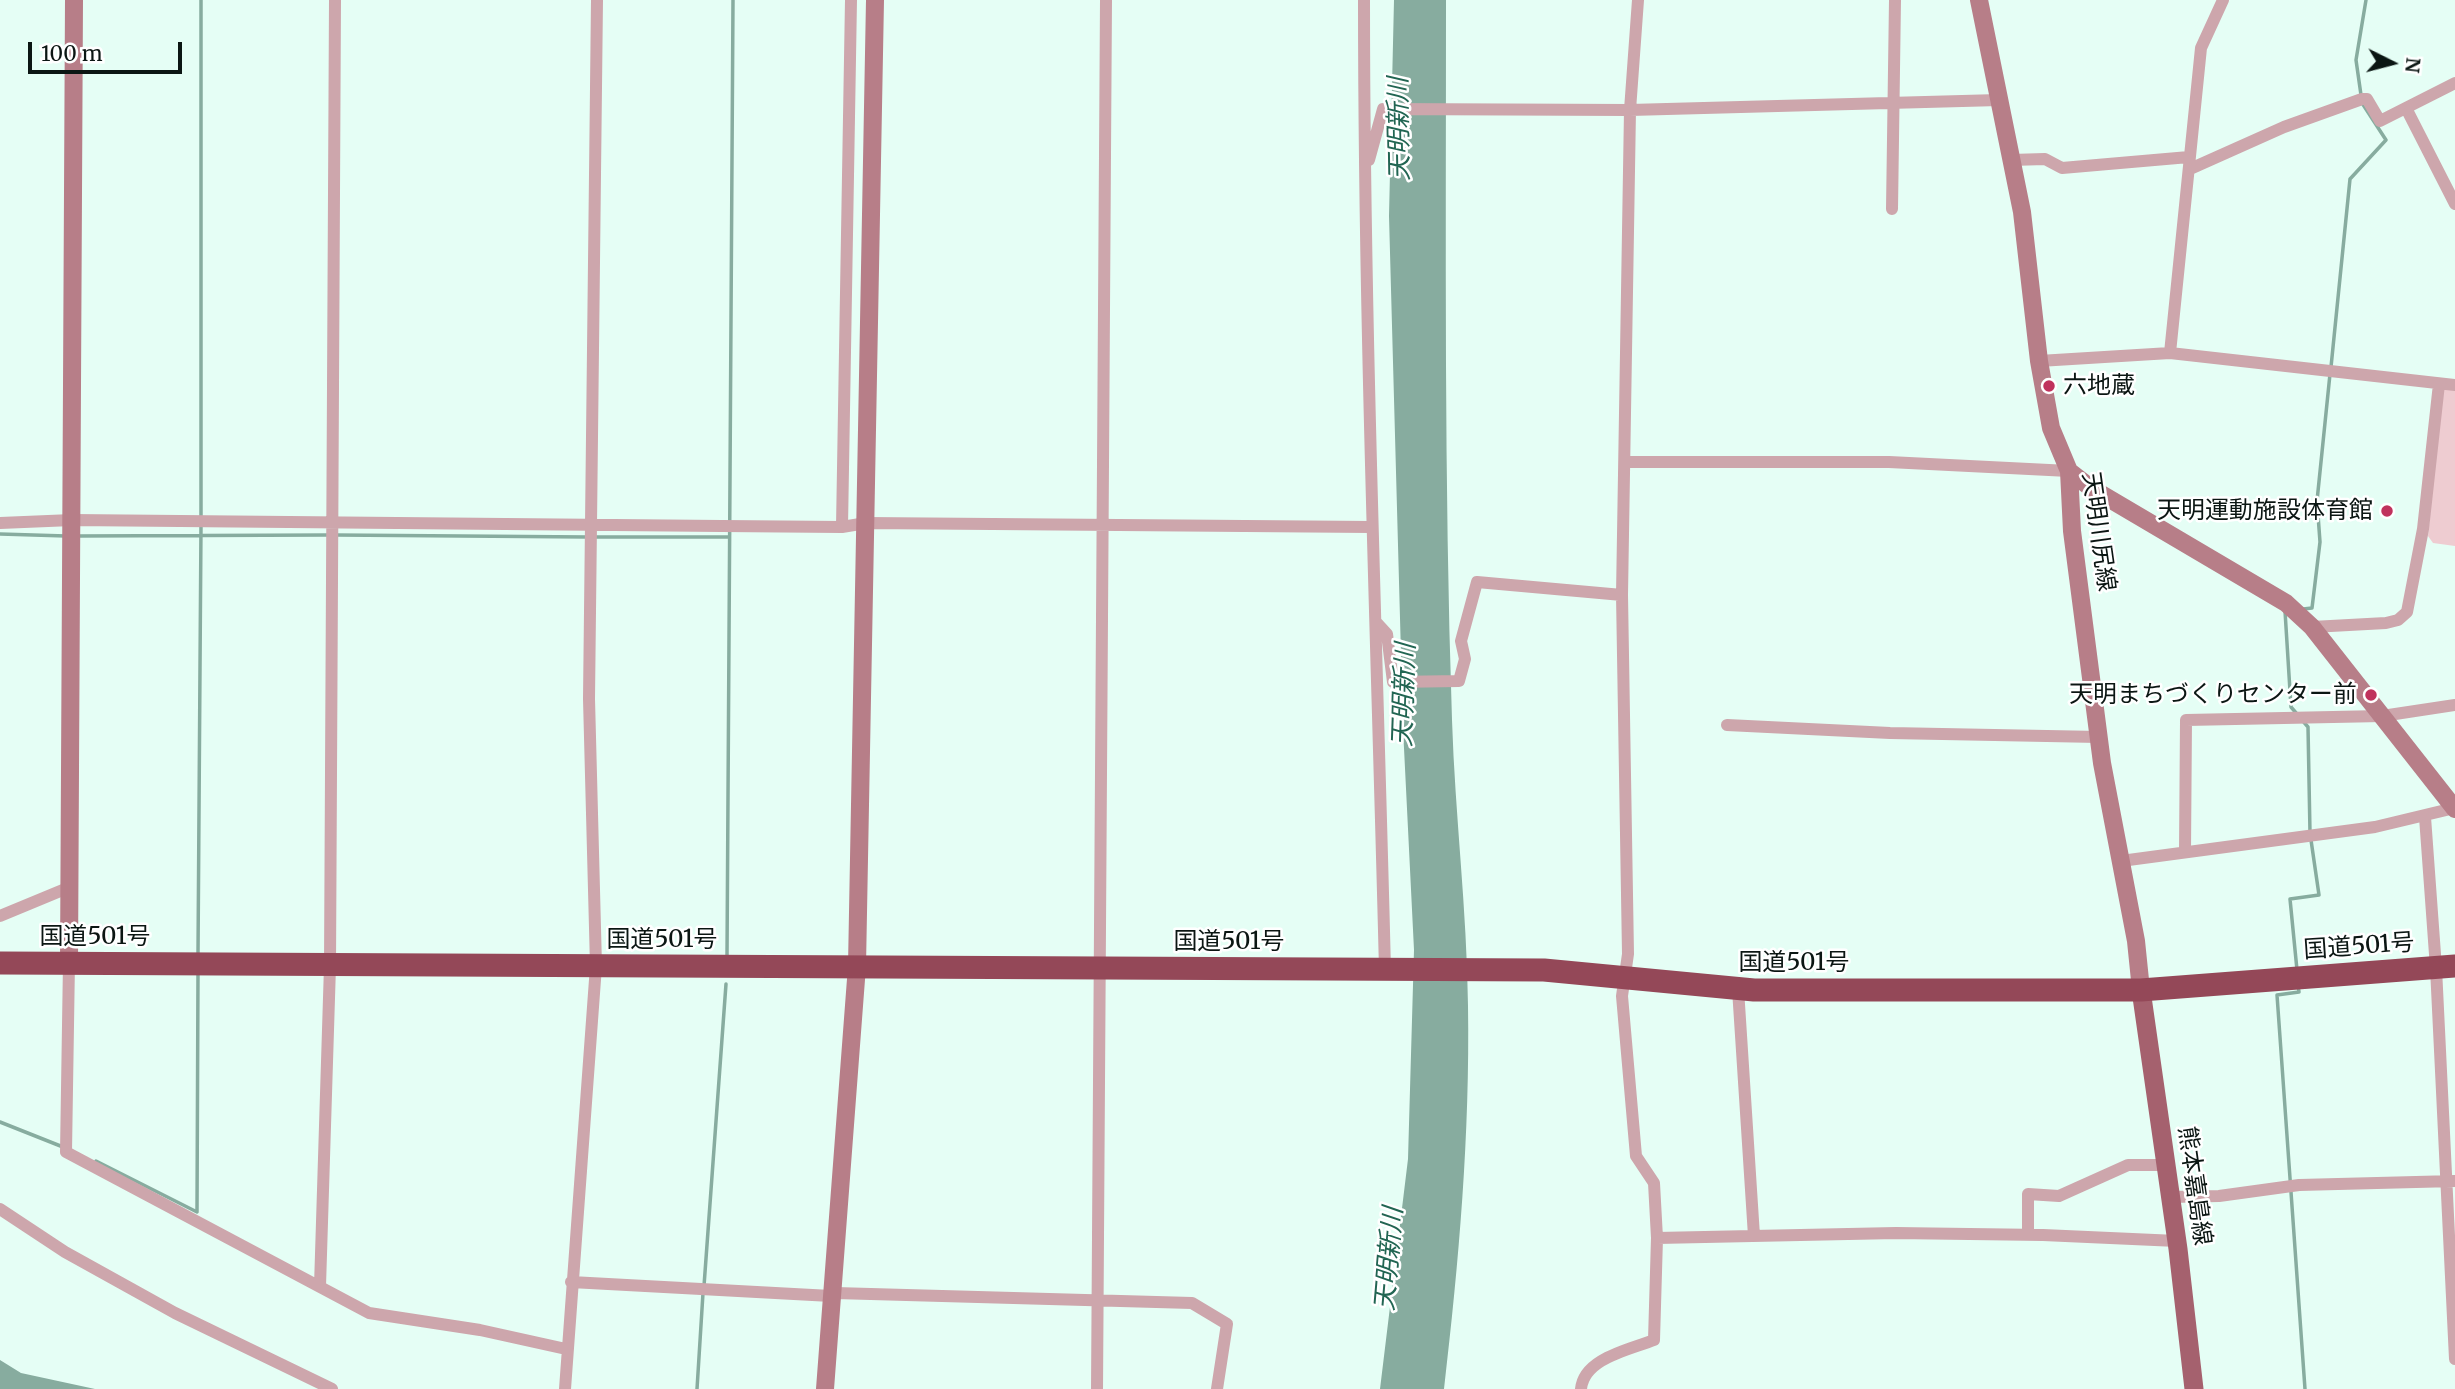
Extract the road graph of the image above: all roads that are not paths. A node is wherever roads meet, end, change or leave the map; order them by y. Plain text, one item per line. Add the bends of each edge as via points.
1 (74, 0) edge
2 (335, 0) edge
3 (597, 0) edge
4 (850, 0) edge
5 (875, 0) edge
6 (1106, 0) edge
7 (1364, 0) edge
8 (1638, 0) edge
9 (1895, 0) edge
10 (1979, 0) edge
11 (2223, 0) edge
12 (2455, 83) edge
13 (1999, 100) junction
14 (1894, 104) junction
15 (1630, 110) junction
16 (2407, 110) junction
17 (2011, 160) junction
18 (2189, 163) junction
19 (1364, 177) junction
20 (2455, 204) edge
21 (1892, 209) dead end
22 (2170, 353) junction
23 (2039, 362) junction
24 (2439, 384) junction
25 (2455, 385) edge
26 (1626, 462) junction
27 (2069, 471) junction
28 (0, 523) edge
29 (330, 523) junction
30 (866, 523) junction
31 (593, 526) junction
32 (1101, 526) junction
33 (842, 527) junction
34 (1371, 527) junction
35 (71, 528) junction
36 (1622, 595) junction
37 (1376, 622) junction
38 (2312, 627) junction
39 (2455, 705) edge
40 (2382, 716) junction
41 (1727, 725) dead end
42 (2099, 737) junction
43 (2455, 808) edge
44 (2425, 817) junction
45 (2185, 852) junction
46 (2121, 861) junction
47 (70, 887) junction
48 (0, 916) edge
49 (69, 962) junction
50 (0, 963) edge
51 (330, 966) junction
52 (596, 966) junction
53 (857, 966) junction
54 (2446, 967) edge
55 (1099, 968) junction
56 (1389, 970) junction
57 (1625, 977) junction
58 (1738, 989) junction
59 (2141, 990) junction
60 (2455, 1052) edge
61 (2441, 1053) junction
62 (2449, 1086) edge
63 (2166, 1165) junction
64 (2451, 1181) edge
65 (2171, 1197) junction
66 (0, 1209) edge
67 (2028, 1235) junction
68 (1754, 1236) junction
69 (1657, 1238) junction
70 (2177, 1241) junction
71 (571, 1282) junction
72 (320, 1286) junction
73 (831, 1296) junction
74 (1099, 1300) junction
75 (2455, 1343) edge
76 (566, 1349) junction
77 (2455, 1359) edge
78 (332, 1389) edge
79 (565, 1389) edge
80 (825, 1389) edge
81 (1097, 1389) edge
82 (1217, 1389) edge
83 (1581, 1389) edge
84 (2194, 1389) edge

1 - 35 street
2 - 29 street
3 - 31 street
4 - 33 street
5 - 30 street
6 - 32 street
7 - 19 street
8 - 15 street
9 - 14 street
10 - 13 street, 天明川尻線
11 - 18 street via 2201,48
12 - 16 street
13 - 14 street
13 - 17 street, 天明川尻線
14 - 15 street
14 - 21 street
15 - 19 street via 1383,109
15 - 26 street
16 - 18 street via 2380,121 2367,99 2362,99
16 - 20 street
17 - 18 street via 2045,159 2062,168
17 - 23 street, 天明川尻線 via 2022,212
18 - 22 street
19 - 34 street
22 - 23 street
22 - 24 street
23 - 27 street, 天明川尻線 via 2051,428
24 - 25 street
24 - 38 street via 2423,529 2407,612 2386,623
26 - 27 street via 1889,461
26 - 36 street
27 - 38 street via 2275,594
27 - 42 street, 天明川尻線
28 - 35 street
29 - 31 street
29 - 35 street
29 - 51 street
30 - 32 street
30 - 33 street
30 - 53 street
31 - 33 street
31 - 52 street via 589,699
32 - 34 street
32 - 55 street
34 - 37 street
35 - 47 street
36 - 37 street via 1477,582 1461,641 1465,659 1459,681 1393,682 1387,634
36 - 57 street
37 - 56 street
38 - 40 street
39 - 40 street
40 - 43 street
40 - 45 street via 2186,720
41 - 42 street
42 - 46 street, 天明川尻線
43 - 44 street
44 - 45 street
44 - 54 street
45 - 46 street
46 - 59 street, 天明川尻線
47 - 48 street
47 - 49 street
49 - 50 highway, 国道501号
49 - 51 highway, 国道501号
49 - 72 street via 66,1152
51 - 52 highway, 国道501号
51 - 72 street
52 - 53 highway, 国道501号
52 - 71 street
53 - 55 highway, 国道501号
53 - 73 street
54 - 59 highway, 国道501号
54 - 61 street
55 - 56 highway, 国道501号
55 - 74 street
56 - 57 highway, 国道501号 via 1544,970
57 - 58 highway, 国道501号
57 - 69 street via 1622,996 1636,1156 1654,1183
58 - 59 highway, 国道501号
58 - 68 street
59 - 63 main road, 熊本嘉島線
60 - 61 street
61 - 62 street
62 - 64 street
63 - 65 main road, 熊本嘉島線
63 - 67 street via 2128,1165 2059,1196 2028,1194
64 - 65 street via 2299,1185
64 - 75 street
65 - 70 main road, 熊本嘉島線
66 - 78 street via 65,1252 175,1313
67 - 68 street
67 - 70 street
68 - 69 street
69 - 83 street via 1654,1340 1599,1362 1581,1380
70 - 84 main road, 熊本嘉島線
71 - 73 street
71 - 76 street
72 - 76 street via 369,1313
73 - 74 street
73 - 80 street
74 - 81 street
74 - 82 street via 1192,1303 1227,1324
75 - 77 street
76 - 79 street

